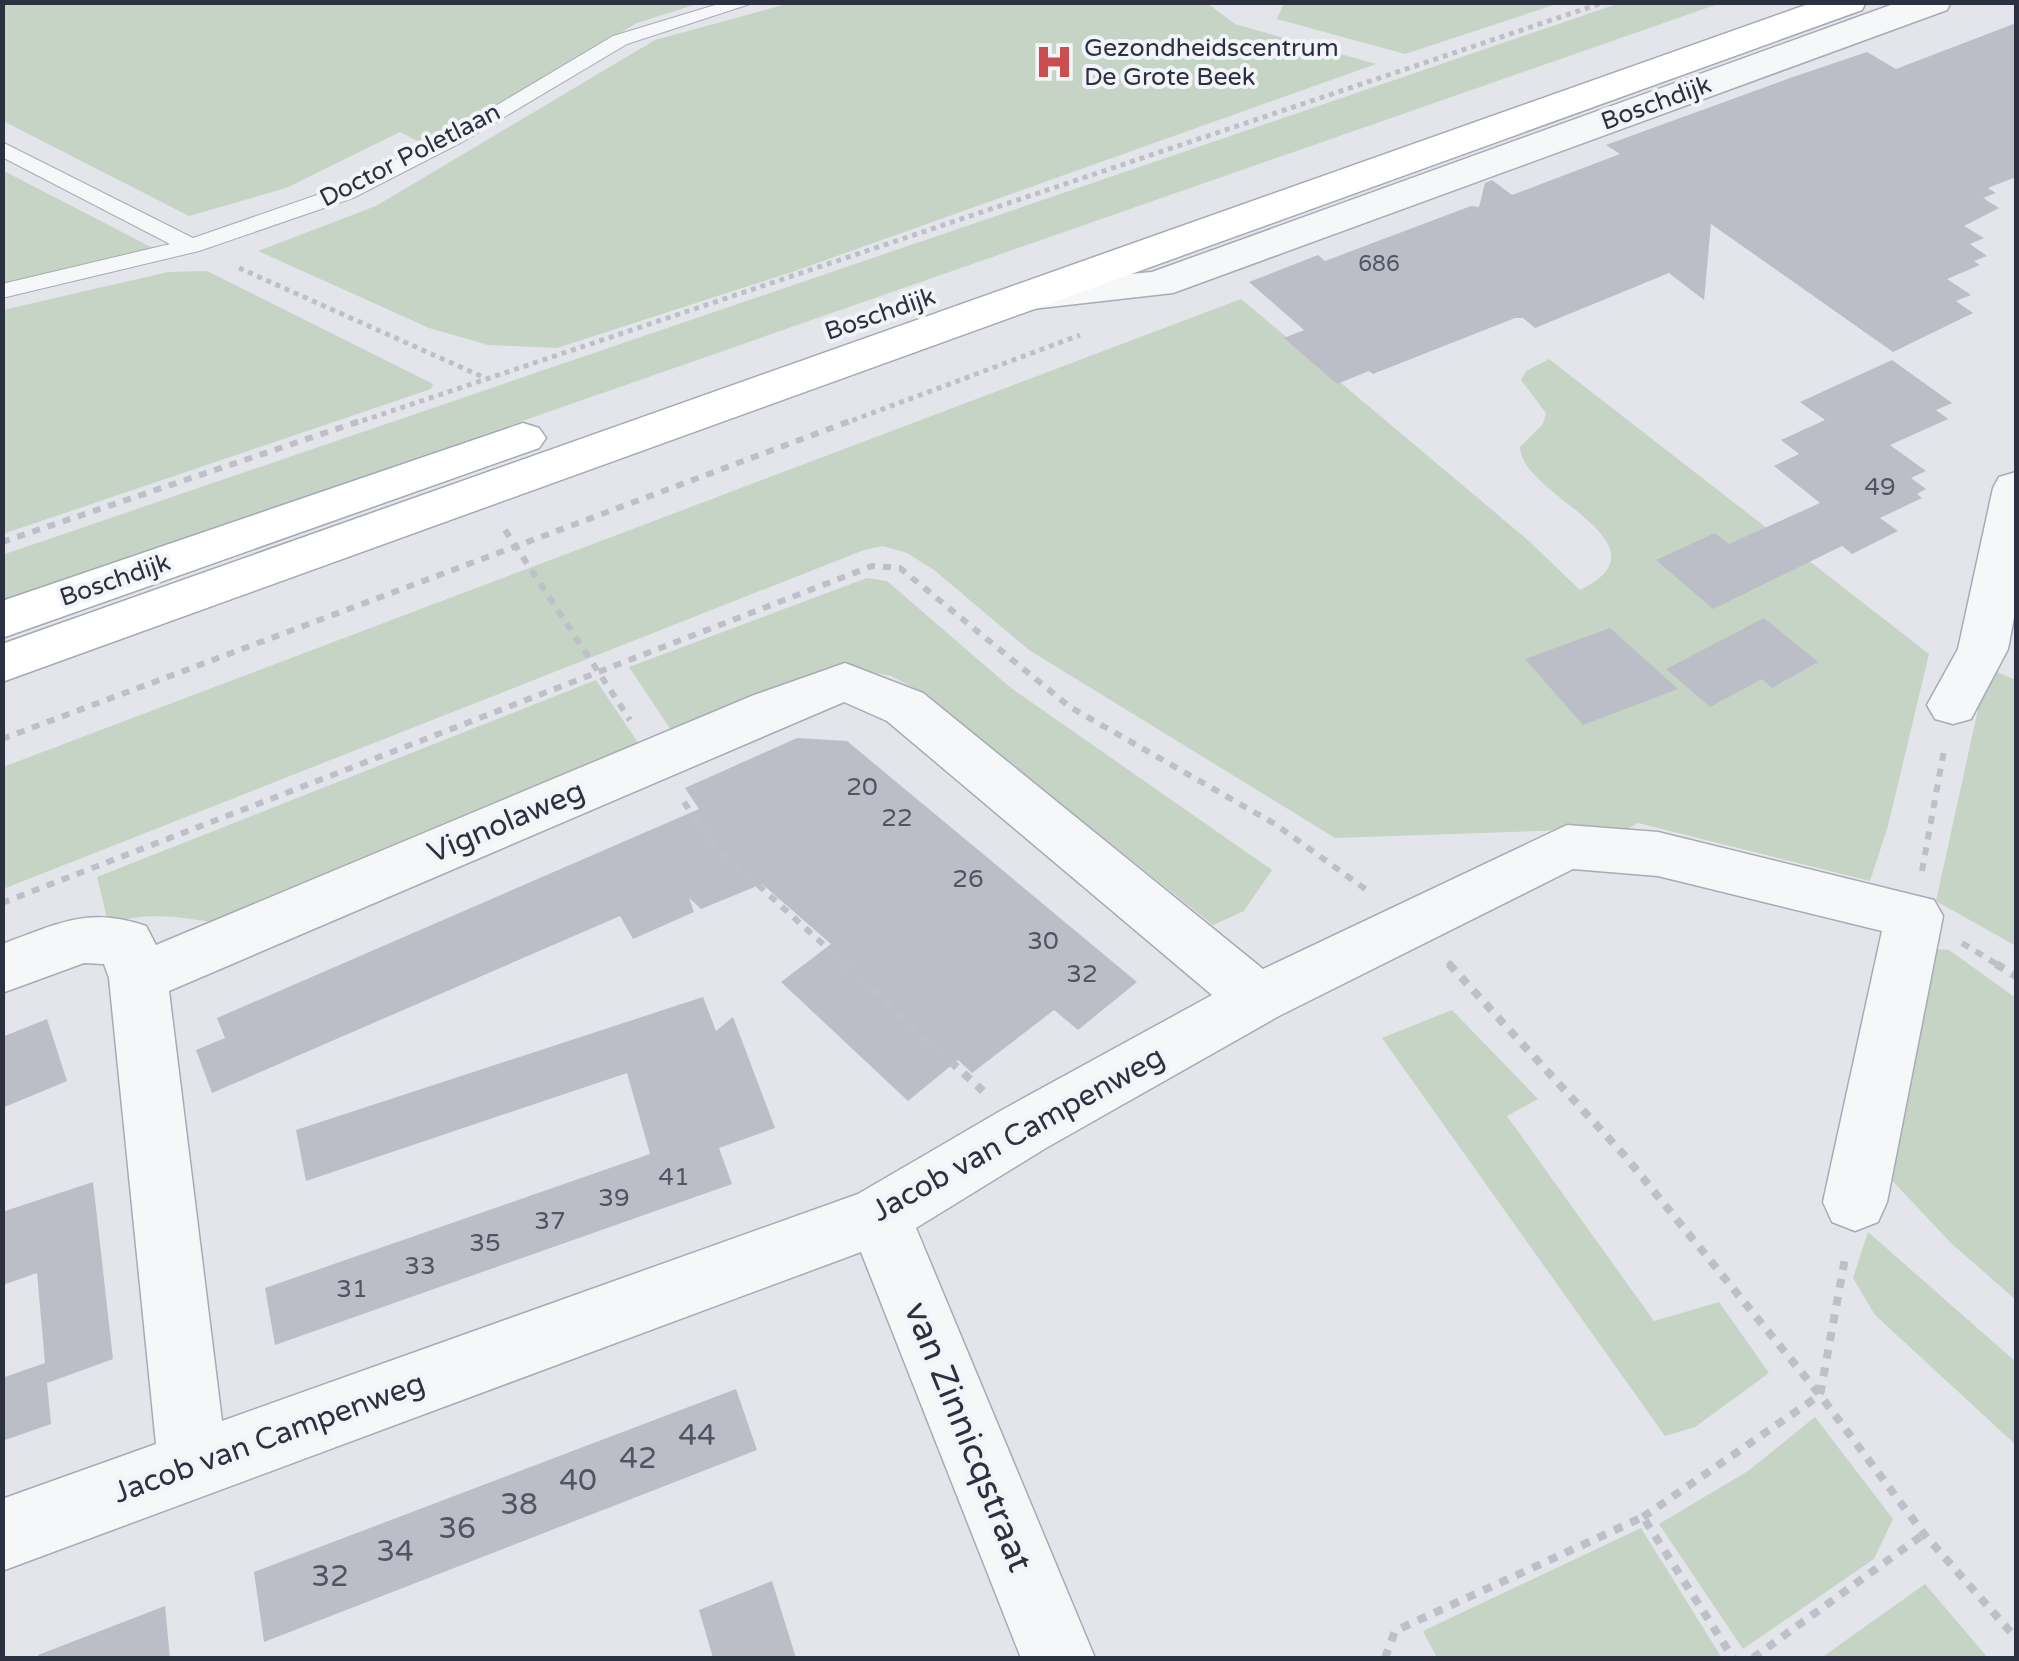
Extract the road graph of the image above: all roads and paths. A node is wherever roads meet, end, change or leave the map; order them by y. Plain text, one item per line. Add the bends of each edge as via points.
1 (747, 2) edge
2 (1605, 2) edge
3 (1756, 2) edge
4 (1849, 2) edge
5 (1934, 2) edge
6 (2, 148) edge
7 (191, 246) junction
8 (2, 292) edge
9 (1032, 296) junction
10 (1091, 331) dead end
11 (484, 378) junction
12 (2016, 488) edge
13 (503, 526) dead end
14 (2, 542) edge
15 (512, 545) junction
16 (2, 620) edge
17 (2000, 656) edge
18 (2, 664) edge
19 (597, 670) junction
20 (1953, 705) joint
21 (2, 738) edge
22 (656, 759) junction
23 (2, 903) edge
24 (1914, 916) junction
25 (1414, 924) junction
26 (2, 969) edge
27 (138, 978) junction
28 (1258, 999) junction
29 (1024, 1129) junction
30 (1854, 1202) joint
31 (879, 1216) junction
32 (1820, 1395) junction
33 (194, 1466) junction
34 (1643, 1517) junction
35 (1924, 1534) junction
36 (2, 1535) edge
37 (2016, 1638) edge
38 (1058, 1658) edge
39 (1385, 1658) edge
40 (1732, 1658) edge
41 (1753, 1658) edge

1 - 7 lane, Doctor Poletlaan via 620,40 457,137 345,193
2 - 11 path
3 - 16 main road, Boschdijk
4 - 9 main road, Boschdijk
5 - 9 street, Boschdijk via 1158,284
6 - 7 lane
7 - 8 lane, Doctor Poletlaan
7 - 11 path
9 - 18 main road, Boschdijk
10 - 15 path
11 - 14 path
12 - 17 street
13 - 15 path
15 - 19 path
15 - 21 path
17 - 20 street
19 - 23 path
19 - 25 path via 872,566 900,568 1070,707 1275,824
20 - 24 path
22 - 27 street, Vignolaweg
22 - 28 street, Vignolaweg via 845,682 905,707
22 - 29 path via 711,842
24 - 25 street, Jacob van Campenweg via 1658,854 1567,847
24 - 30 street
25 - 28 street, Jacob van Campenweg
25 - 32 path via 1625,1156
26 - 27 street via 82,938 126,943
27 - 33 street
28 - 29 street, Jacob van Campenweg
29 - 31 street, Jacob van Campenweg
30 - 32 path
31 - 33 street, Jacob van Campenweg
31 - 38 street, van Zinnicqstraat
32 - 34 path
32 - 35 path
33 - 36 street, Jacob van Campenweg
34 - 39 path via 1395,1631
34 - 40 path
35 - 37 path
35 - 41 path

